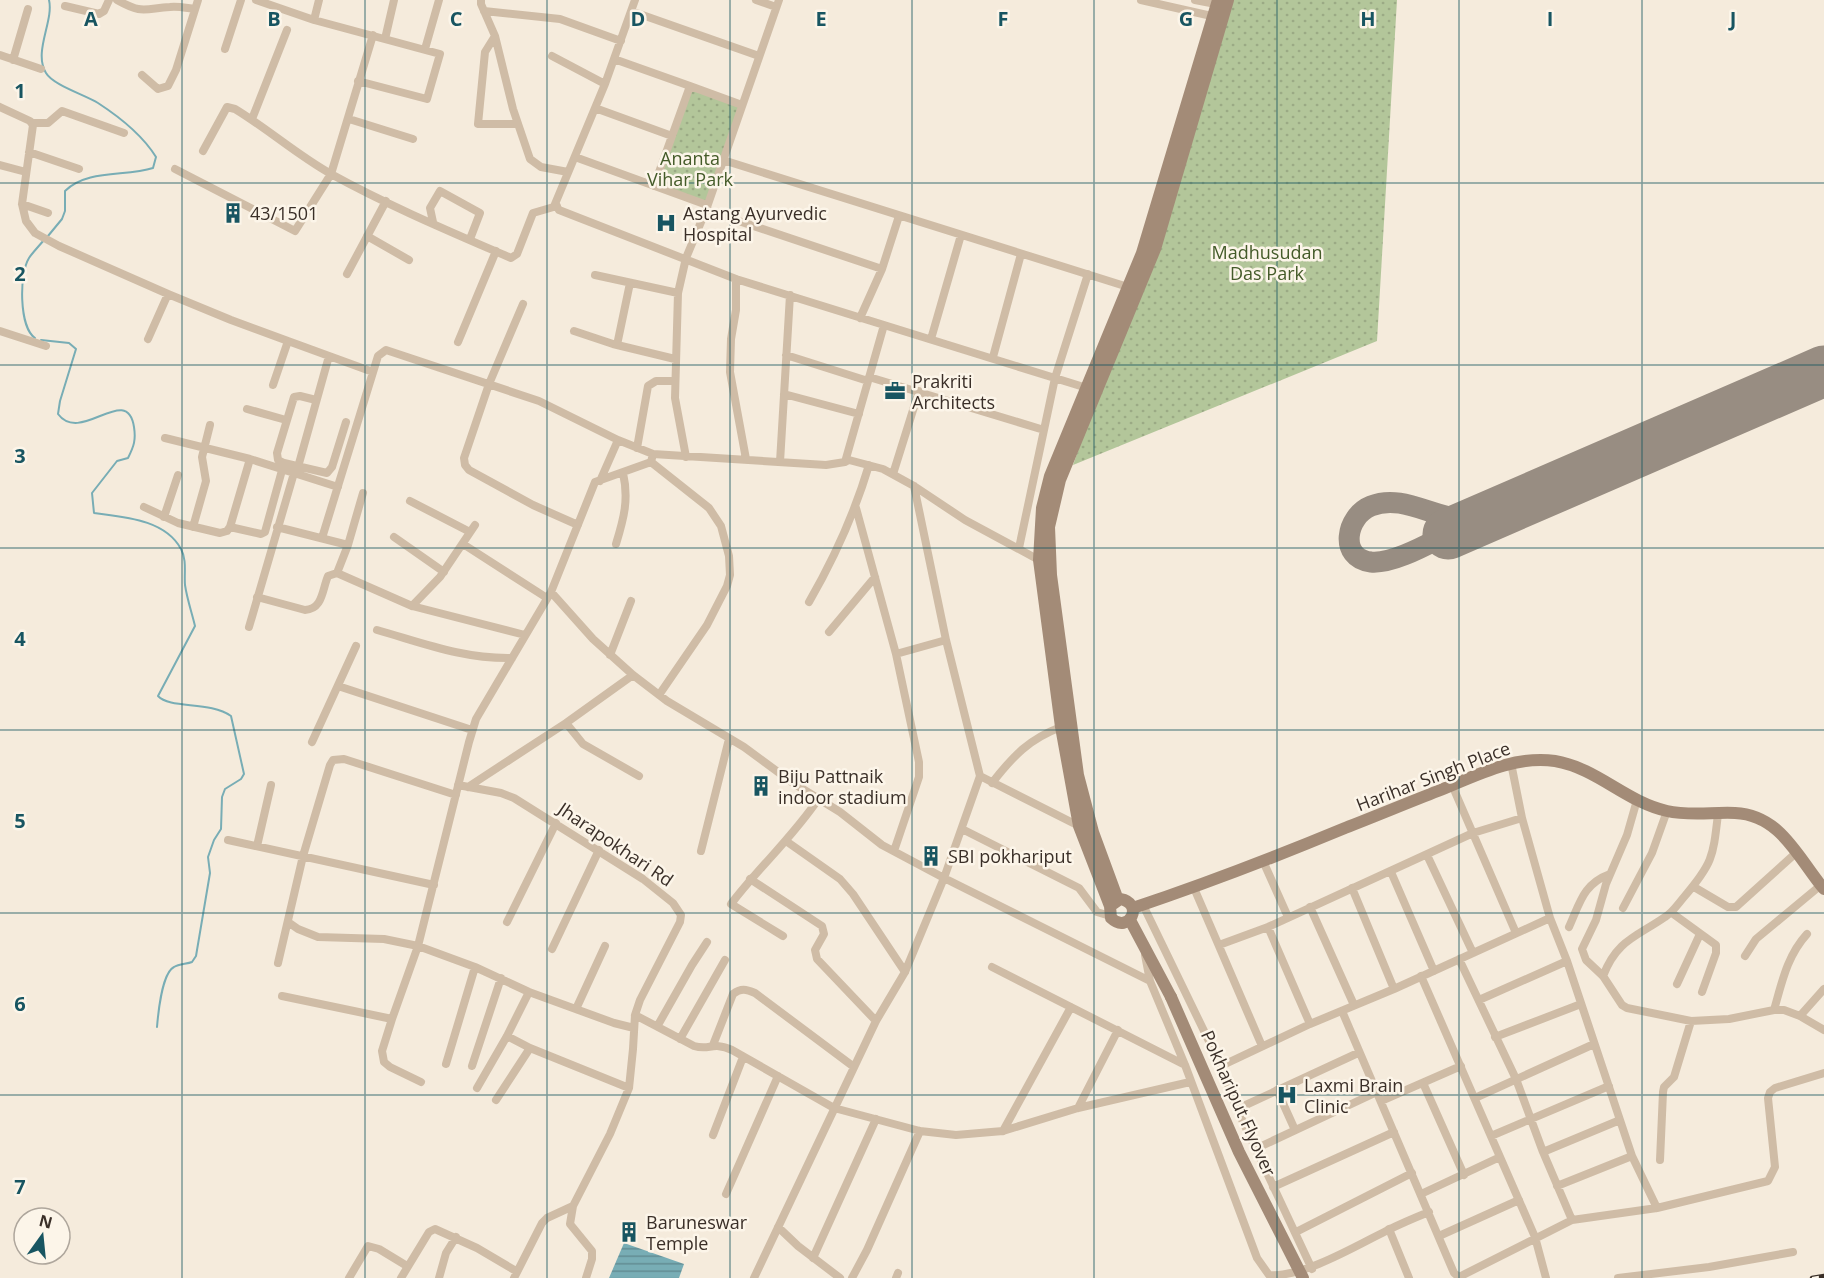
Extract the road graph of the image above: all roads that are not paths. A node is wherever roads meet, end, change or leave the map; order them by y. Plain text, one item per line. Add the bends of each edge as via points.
1 (109, 0) edge
2 (117, 0) edge
3 (198, 0) edge
4 (241, 0) edge
5 (256, 0) edge
6 (319, 0) edge
7 (394, 0) edge
8 (439, 0) edge
9 (481, 0) edge
10 (635, 0) edge
11 (756, 0) edge
12 (1141, 0) edge
13 (1195, 0) edge
14 (269, 1) edge
15 (778, 3) edge
16 (65, 6) dead end
17 (1221, 7) edge
18 (28, 9) dead end
19 (195, 9) junction
20 (484, 11) junction
21 (631, 11) junction
22 (314, 20) junction
23 (288, 30) dead end
24 (373, 35) junction
25 (495, 36) junction
26 (385, 39) junction
27 (621, 40) junction
28 (225, 49) dead end
29 (425, 50) junction
30 (0, 55) edge
31 (552, 56) dead end
32 (759, 56) junction
33 (614, 59) junction
34 (13, 60) junction
35 (41, 69) dead end
36 (142, 75) dead end
37 (358, 81) junction
38 (605, 84) junction
39 (690, 86) junction
40 (742, 105) junction
41 (0, 107) edge
42 (595, 108) junction
43 (252, 119) junction
44 (349, 119) junction
45 (32, 123) junction
46 (518, 124) junction
47 (124, 133) dead end
48 (672, 136) junction
49 (412, 139) dead end
50 (29, 152) junction
51 (203, 152) dead end
52 (575, 157) junction
53 (723, 160) junction
54 (0, 165) edge
55 (175, 169) dead end
56 (80, 170) dead end
57 (26, 172) junction
58 (568, 172) junction
59 (331, 174) junction
60 (654, 186) junction
61 (386, 201) junction
62 (22, 204) junction
63 (557, 206) junction
64 (707, 208) junction
65 (48, 213) dead end
66 (899, 216) junction
67 (433, 222) junction
68 (961, 235) junction
69 (367, 236) junction
70 (470, 239) junction
71 (496, 251) junction
72 (1021, 254) junction
73 (686, 258) junction
74 (409, 260) dead end
75 (882, 269) junction
76 (347, 274) dead end
77 (1088, 274) junction
78 (595, 275) dead end
79 (736, 279) junction
80 (630, 283) junction
81 (1128, 287) junction
82 (678, 293) junction
83 (168, 294) junction
84 (790, 296) junction
85 (523, 304) dead end
86 (861, 318) junction
87 (884, 325) junction
88 (0, 331) edge
89 (573, 331) dead end
90 (148, 339) dead end
91 (931, 339) junction
92 (288, 341) junction
93 (458, 342) dead end
94 (617, 345) junction
95 (46, 346) dead end
96 (786, 355) junction
97 (329, 356) junction
98 (993, 357) junction
99 (675, 359) junction
100 (373, 372) junction
101 (1055, 378) junction
102 (869, 379) junction
103 (675, 381) junction
104 (489, 384) junction
105 (273, 385) dead end
106 (1087, 388) junction
107 (919, 392) junction
108 (784, 394) junction
109 (316, 400) junction
110 (248, 410) dead end
111 (859, 414) junction
112 (286, 420) junction
113 (346, 422) dead end
114 (210, 425) dead end
115 (1044, 430) junction
116 (165, 438) dead end
117 (618, 440) junction
118 (637, 448) junction
119 (203, 449) junction
120 (686, 457) junction
121 (652, 458) junction
122 (250, 459) junction
123 (746, 459) junction
124 (780, 462) junction
125 (845, 462) junction
126 (869, 465) junction
127 (284, 466) junction
128 (296, 470) junction
129 (623, 473) junction
130 (893, 474) junction
131 (178, 475) dead end
132 (600, 481) junction
133 (914, 486) junction
134 (338, 487) junction
135 (363, 493) dead end
136 (410, 501) dead end
137 (144, 507) dead end
138 (856, 508) junction
139 (164, 518) junction
140 (578, 525) junction
141 (230, 526) junction
142 (193, 527) junction
143 (277, 527) junction
144 (394, 537) dead end
145 (322, 538) junction
146 (463, 544) junction
147 (616, 544) dead end
148 (348, 545) junction
149 (1019, 548) junction
150 (1039, 560) junction
151 (444, 572) junction
152 (337, 573) junction
153 (875, 577) junction
154 (549, 595) junction
155 (257, 597) junction
156 (631, 601) dead end
157 (809, 602) dead end
158 (412, 606) junction
159 (249, 627) dead end
160 (376, 630) dead end
161 (829, 632) dead end
162 (525, 635) junction
163 (946, 640) junction
164 (356, 646) dead end
165 (610, 654) junction
166 (896, 654) junction
167 (512, 658) junction
168 (633, 675) junction
169 (338, 686) junction
170 (659, 695) junction
171 (566, 723) junction
172 (1061, 727) junction
173 (472, 730) junction
174 (729, 739) junction
175 (312, 742) dead end
176 (1511, 764) junction
177 (639, 776) dead end
178 (980, 776) junction
179 (992, 783) junction
180 (271, 785) dead end
181 (1452, 785) junction
182 (463, 786) junction
183 (456, 795) junction
184 (819, 798) junction
185 (1637, 800) junction
186 (1667, 811) junction
187 (1718, 813) junction
188 (1522, 818) junction
189 (556, 823) junction
190 (1080, 826) junction
191 (962, 829) junction
192 (1473, 833) junction
193 (228, 840) dead end
194 (786, 841) junction
195 (257, 846) junction
196 (598, 850) junction
197 (701, 851) dead end
198 (894, 851) junction
199 (1797, 852) junction
200 (1427, 855) junction
201 (303, 856) junction
202 (1263, 861) junction
203 (1391, 872) junction
204 (1610, 874) junction
205 (944, 878) junction
206 (750, 879) junction
207 (434, 885) junction
208 (1694, 886) junction
209 (1822, 887) edge
210 (1194, 888) junction
211 (1352, 888) junction
212 (1112, 907) junction
213 (1310, 907) junction
214 (1623, 908) dead end
215 (1135, 911) junction
216 (1672, 913) junction
217 (1288, 917) junction
218 (1550, 918) junction
219 (288, 922) junction
220 (507, 922) dead end
221 (1268, 927) junction
222 (1569, 927) dead end
223 (1516, 933) junction
224 (1700, 934) junction
225 (1807, 934) dead end
226 (783, 936) dead end
227 (707, 942) dead end
228 (1142, 944) junction
229 (418, 945) junction
230 (1219, 945) junction
231 (605, 946) dead end
232 (552, 949) dead end
233 (1473, 953) junction
234 (1745, 956) dead end
235 (1459, 959) junction
236 (726, 960) dead end
237 (1567, 961) junction
238 (278, 963) dead end
239 (475, 967) junction
240 (993, 967) dead end
241 (1434, 970) junction
242 (905, 972) junction
243 (1422, 976) junction
244 (1603, 976) junction
245 (501, 978) junction
246 (1150, 981) junction
247 (1677, 984) dead end
248 (1394, 989) junction
249 (1824, 989) edge
250 (529, 992) junction
251 (1702, 992) dead end
252 (282, 996) dead end
253 (1479, 1000) junction
254 (1581, 1004) junction
255 (1354, 1005) junction
256 (1071, 1006) junction
257 (576, 1009) junction
258 (1774, 1010) junction
259 (1342, 1011) junction
260 (635, 1015) junction
261 (1800, 1016) junction
262 (392, 1019) junction
263 (876, 1021) junction
264 (1691, 1021) junction
265 (1310, 1024) junction
266 (658, 1025) junction
267 (633, 1028) junction
268 (1118, 1030) junction
269 (1824, 1030) edge
270 (507, 1036) junction
271 (1495, 1037) junction
272 (680, 1039) junction
273 (1594, 1044) junction
274 (713, 1045) junction
275 (1262, 1046) junction
276 (530, 1048) junction
277 (1358, 1053) junction
278 (743, 1057) junction
279 (446, 1064) dead end
280 (1185, 1065) junction
281 (472, 1066) dead end
282 (1221, 1066) junction
283 (1461, 1066) junction
284 (854, 1067) junction
285 (1824, 1074) edge
286 (778, 1076) junction
287 (1516, 1079) junction
288 (421, 1082) dead end
289 (1190, 1082) junction
290 (1422, 1083) junction
291 (1609, 1086) junction
292 (477, 1088) dead end
293 (628, 1088) junction
294 (1277, 1090) junction
295 (1379, 1097) junction
296 (1474, 1098) junction
297 (496, 1100) dead end
298 (834, 1108) junction
299 (1078, 1108) junction
300 (1237, 1109) junction
301 (876, 1119) junction
302 (1532, 1119) junction
303 (1620, 1120) junction
304 (1295, 1130) junction
305 (920, 1131) junction
306 (1003, 1131) junction
307 (1394, 1132) junction
308 (713, 1135) dead end
309 (1491, 1136) junction
310 (1255, 1149) junction
311 (1543, 1152) junction
312 (1632, 1156) junction
313 (1500, 1157) junction
314 (1660, 1160) dead end
315 (1412, 1173) junction
316 (1464, 1175) junction
317 (1274, 1186) junction
318 (1557, 1186) junction
319 (726, 1194) dead end
320 (1421, 1194) junction
321 (1519, 1200) junction
322 (573, 1206) junction
323 (1657, 1208) junction
324 (1429, 1212) junction
325 (1572, 1220) junction
326 (778, 1227) junction
327 (1389, 1229) junction
328 (1296, 1232) junction
329 (1439, 1236) junction
330 (456, 1237) junction
331 (1535, 1237) junction
332 (1794, 1252) dead end
333 (813, 1258) junction
334 (407, 1266) junction
335 (1312, 1269) junction
336 (515, 1274) edge
337 (349, 1278) edge
338 (401, 1278) edge
339 (439, 1278) edge
340 (586, 1278) edge
341 (754, 1278) edge
342 (840, 1278) edge
343 (852, 1278) edge
344 (1303, 1278) edge
345 (1409, 1278) edge
346 (1546, 1278) edge
347 (1618, 1278) edge

1 - 16 street via 99,14
2 - 19 street via 136,10
3 - 19 street
4 - 28 street
5 - 14 street
6 - 22 street
7 - 26 street
8 - 29 street
9 - 20 street
10 - 21 street
11 - 15 street
12 - 17 street
13 - 17 street
14 - 22 street
15 - 32 street
17 - 81 main road via 1154,220
17 - 212 main road via 1155,249 1060,480 1049,527 1051,575 1078,775
18 - 34 street
19 - 36 street via 168,86 158,89
20 - 25 street
20 - 27 street via 560,19
21 - 27 street
21 - 32 street
22 - 24 street
23 - 43 street
24 - 26 street
24 - 37 street
25 - 46 street
25 - 46 street via 485,52 478,124
26 - 29 street
27 - 33 street
29 - 37 street via 440,54 427,99
30 - 34 street
31 - 38 street
32 - 40 street
33 - 38 street
33 - 39 street
34 - 35 street
37 - 44 street
38 - 42 street
39 - 40 street
39 - 48 street
40 - 53 street
41 - 45 street
42 - 48 street
42 - 52 street
43 - 51 street via 227,107
43 - 59 street
44 - 49 street
44 - 59 street
45 - 47 street via 48,123 62,111
45 - 50 street
46 - 58 street via 530,159 542,167
48 - 60 street
50 - 56 street
50 - 57 street
52 - 58 street
52 - 60 street
53 - 64 street
53 - 66 street
54 - 57 street
55 - 59 street via 295,231
57 - 62 street
58 - 63 street
59 - 61 street
60 - 64 street
61 - 67 street
61 - 69 street
62 - 65 street
62 - 83 street via 26,221 35,233
63 - 71 street via 533,213 517,254 511,258
63 - 73 street
64 - 73 street
64 - 75 street
66 - 68 street
66 - 75 street
67 - 70 street
67 - 70 street via 430,208 440,191 480,213
68 - 72 street
68 - 91 street
69 - 74 street
69 - 76 street
70 - 71 street
71 - 93 street
72 - 77 street
72 - 98 street
73 - 79 street
73 - 82 street
75 - 86 street
77 - 81 street
77 - 101 street
78 - 80 street
79 - 84 street
79 - 123 street via 730,372
80 - 82 street
80 - 94 street
81 - 106 main road
82 - 99 street
83 - 90 street
83 - 92 street
84 - 86 street
84 - 96 street
85 - 104 street
86 - 87 street
87 - 91 street
87 - 102 street
88 - 95 street
89 - 94 street
91 - 98 street
92 - 97 street
92 - 105 street
94 - 99 street
96 - 102 street
96 - 108 street
97 - 100 street
97 - 109 street
98 - 101 street
99 - 103 street
100 - 104 street via 378,356 386,350
100 - 134 street
101 - 106 street
101 - 115 street
102 - 107 street
102 - 111 street
103 - 118 street via 656,381 648,386
103 - 120 street
104 - 117 street via 539,401
104 - 140 street via 465,465 533,505
106 - 150 main road via 1050,476 1042,508
107 - 115 street
107 - 130 street
108 - 111 street
108 - 124 street
109 - 112 street via 294,397
109 - 128 street
110 - 112 street
111 - 125 street
112 - 127 street via 277,456
113 - 128 street via 330,471
114 - 119 street
115 - 149 street
116 - 119 street
117 - 118 street
117 - 132 street
118 - 121 street
119 - 122 street
119 - 142 street via 206,481
120 - 121 street
120 - 123 street
121 - 129 street
121 - 170 street via 709,507 721,526 730,575 707,625
122 - 127 street
122 - 141 street
123 - 124 street
124 - 125 street
125 - 126 street
126 - 130 street
126 - 138 street
127 - 128 street
127 - 141 street via 265,532
128 - 134 street
128 - 143 street
129 - 132 street
129 - 147 street via 627,500
130 - 133 street
131 - 139 street
132 - 140 street via 593,486
133 - 149 street via 965,520
133 - 163 street
134 - 145 street
135 - 148 street
136 - 146 street via 473,529
137 - 139 street
138 - 153 street
138 - 157 street
139 - 142 street
140 - 154 street
141 - 142 street via 220,533
143 - 145 street
143 - 155 street
144 - 151 street
145 - 148 street
146 - 151 street
146 - 154 street
148 - 152 street
149 - 150 street
150 - 172 main road
151 - 158 street
152 - 155 street via 328,576 321,600 312,609
152 - 158 street
153 - 161 street
153 - 166 street
154 - 162 street
154 - 165 street
155 - 159 street
156 - 165 street
158 - 162 street
160 - 167 street via 466,656
162 - 167 street
163 - 166 street
163 - 178 street
164 - 169 street
165 - 168 street
166 - 198 street via 919,777
167 - 173 street
168 - 170 street
168 - 171 street
169 - 173 street
169 - 175 street
170 - 174 street
171 - 177 street via 584,744
171 - 182 street
172 - 179 street via 1023,747
172 - 190 main road
173 - 182 street
174 - 184 street
174 - 197 street
176 - 181 main road, Harihar Singh Place
176 - 185 main road, Harihar Singh Place via 1528,760 1579,767
176 - 188 street
178 - 179 street
178 - 191 street
179 - 190 street
180 - 195 street
181 - 192 street
181 - 202 main road, Harihar Singh Place
182 - 183 street
182 - 189 street, Jharapokhari Rd via 514,798
183 - 201 street via 337,758 330,765
183 - 207 street
184 - 194 street
184 - 198 street
185 - 186 main road, Harihar Singh Place
185 - 204 street
186 - 187 main road, Harihar Singh Place
186 - 214 street via 1652,853
187 - 199 main road, Harihar Singh Place via 1757,817 1775,827
187 - 208 street via 1711,862
188 - 192 street
188 - 218 street
189 - 196 street, Jharapokhari Rd
189 - 220 street
190 - 212 main road
191 - 205 street
191 - 212 street via 1079,888 1097,912
192 - 200 street
192 - 223 street
193 - 195 street
194 - 206 street
194 - 242 street via 840,879
195 - 201 street
196 - 232 street
196 - 260 street, Jharapokhari Rd via 643,879 673,903 681,915
198 - 205 street
199 - 208 street via 1736,907 1728,907
199 - 209 main road, Harihar Singh Place
200 - 203 street
200 - 233 street
201 - 207 street
201 - 219 street
202 - 210 main road, Harihar Singh Place
202 - 217 street
203 - 211 street
203 - 241 street
204 - 222 street via 1587,887
204 - 244 street via 1582,950 1586,960
205 - 242 street
205 - 246 street
206 - 226 street via 731,904
206 - 263 street via 822,926 824,934 815,950 817,959
207 - 229 street
208 - 216 street
209 - 234 street via 1756,939
210 - 215 main road, Harihar Singh Place
210 - 230 street
211 - 213 street
211 - 248 street
212 - 215 main road via 1128,901
212 - 215 main road via 1118,923 1126,922
213 - 217 street
213 - 255 street
215 - 228 main road, Pokhariput Flyover
215 - 282 street
216 - 224 street
216 - 244 street via 1620,947
217 - 221 street
218 - 223 street
218 - 237 street
219 - 229 street via 318,937 384,939
219 - 238 street
221 - 230 street
221 - 265 street
223 - 233 street
224 - 247 street
224 - 251 street via 1717,948
225 - 258 street via 1787,964
227 - 266 street
228 - 246 street
228 - 344 main road, Pokhariput Flyover, bridge via 1171,997 1239,1152
229 - 239 street
229 - 262 street
230 - 275 street
231 - 257 street
233 - 235 street
235 - 241 street
235 - 253 street
236 - 272 street
237 - 253 street
237 - 254 street
239 - 245 street
239 - 279 street
240 - 256 street
241 - 243 street
242 - 263 street
243 - 248 street
243 - 283 street
244 - 264 street via 1622,1005
245 - 250 street
245 - 281 street
246 - 280 street
248 - 255 street
249 - 261 street
250 - 257 street
250 - 270 street
252 - 262 street
253 - 271 street
254 - 271 street
254 - 273 street
255 - 259 street
256 - 268 street
256 - 306 street
257 - 267 street
258 - 261 street
258 - 264 street via 1729,1019
259 - 265 street
259 - 277 street
260 - 266 street
260 - 267 street, Jharapokhari Rd
261 - 269 street
262 - 288 street via 382,1051 384,1062
263 - 284 street
264 - 314 street via 1674,1077 1664,1087
265 - 275 street
266 - 272 street
267 - 293 street, Jharapokhari Rd
268 - 280 street
268 - 299 street
270 - 276 street
270 - 292 street
271 - 287 street
272 - 274 street via 701,1048
273 - 287 street
273 - 291 street
274 - 278 street
274 - 284 street via 733,994 746,989
275 - 282 street
276 - 293 street
276 - 297 street
277 - 294 street
277 - 295 street
278 - 286 street
278 - 308 street
280 - 289 street
282 - 300 street
283 - 290 street
283 - 296 street
284 - 298 street
285 - 323 street via 1770,1092 1775,1167 1768,1181
286 - 298 street
286 - 319 street
287 - 296 street
287 - 302 street
289 - 299 street
289 - 335 street via 1264,1271 1278,1277
290 - 295 street
290 - 316 street
291 - 302 street
291 - 303 street
293 - 322 street, Jharapokhari Rd via 610,1134
294 - 300 street
294 - 304 street
295 - 304 street
295 - 307 street
296 - 309 street
298 - 301 street
298 - 326 street
299 - 306 street
300 - 310 street
301 - 305 street
301 - 333 street
302 - 309 street
302 - 311 street
303 - 311 street
303 - 312 street
304 - 310 street
305 - 306 street via 956,1135
305 - 343 street
307 - 315 street
307 - 317 street
309 - 313 street
310 - 317 street
311 - 318 street
312 - 318 street
312 - 323 street
313 - 316 street
313 - 321 street
315 - 320 street
315 - 328 street
316 - 320 street
317 - 328 street
318 - 325 street
320 - 324 street
321 - 329 street
321 - 331 street
322 - 336 street via 542,1223
322 - 340 street via 570,1224 592,1251
323 - 325 street
324 - 327 street
324 - 329 street
325 - 331 street
326 - 333 street
326 - 341 street
327 - 335 street
327 - 345 street
328 - 335 street
329 - 331 street via 1459,1277
330 - 334 street via 431,1230
330 - 336 street
330 - 339 street via 446,1253
331 - 346 street
332 - 347 street
333 - 342 street
334 - 337 street via 368,1246
334 - 338 street

